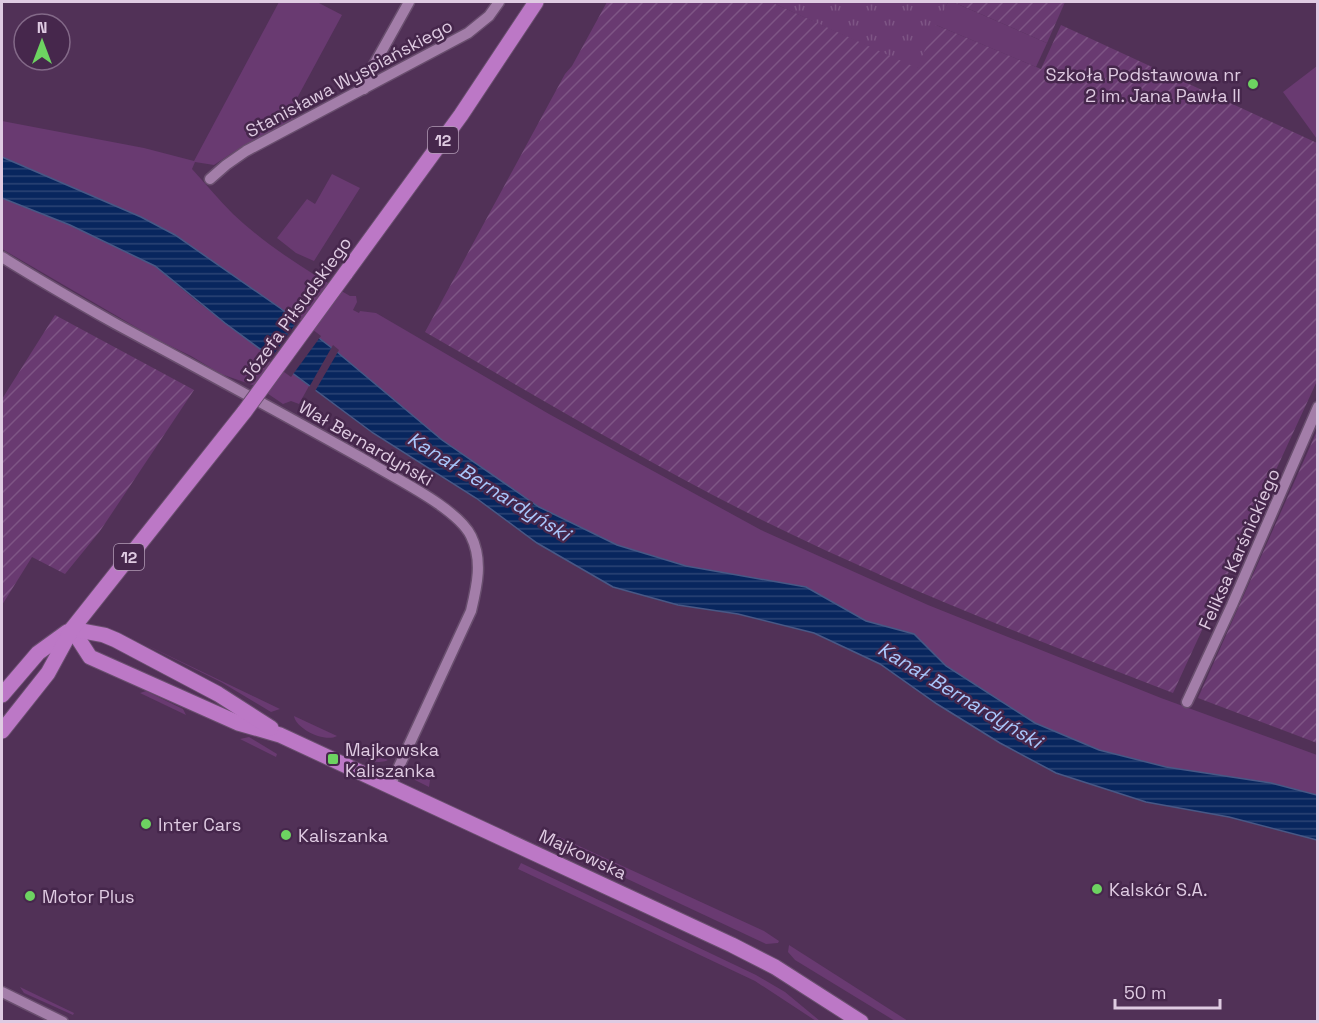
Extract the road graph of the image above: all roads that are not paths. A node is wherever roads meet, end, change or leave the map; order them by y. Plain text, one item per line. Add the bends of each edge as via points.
1 (409, 2) edge
2 (499, 2) edge
3 (537, 2) edge
4 (364, 89) junction
5 (210, 179) dead end
6 (2, 256) edge
7 (1317, 407) edge
8 (72, 628) junction
9 (2, 695) edge
10 (1187, 702) dead end
11 (2, 731) edge
12 (280, 735) junction
13 (390, 786) junction
14 (2, 992) edge
15 (63, 1022) edge
16 (861, 1022) edge

1 - 4 street
2 - 4 street, Stanisława Wyspiańskiego via 468,33
3 - 8 main road, Józefa Piłsudskiego / 12, bridge via 461,115 245,411
4 - 5 street, Stanisława Wyspiańskiego via 246,151
6 - 13 street, Wał Bernardyński via 97,314 412,488 454,516 470,534 478,557 478,584 471,611
7 - 10 street, Feliksa Karśnickiego
8 - 9 main road, Józefa Piłsudskiego / 12 via 38,654
8 - 11 main road, Józefa Piłsudskiego / 12 via 48,673
8 - 12 main road, Majkowska via 116,640 248,711
8 - 12 main road, Majkowska via 90,657 238,723
12 - 13 main road, Majkowska
13 - 16 main road, Majkowska via 755,956
14 - 15 street

